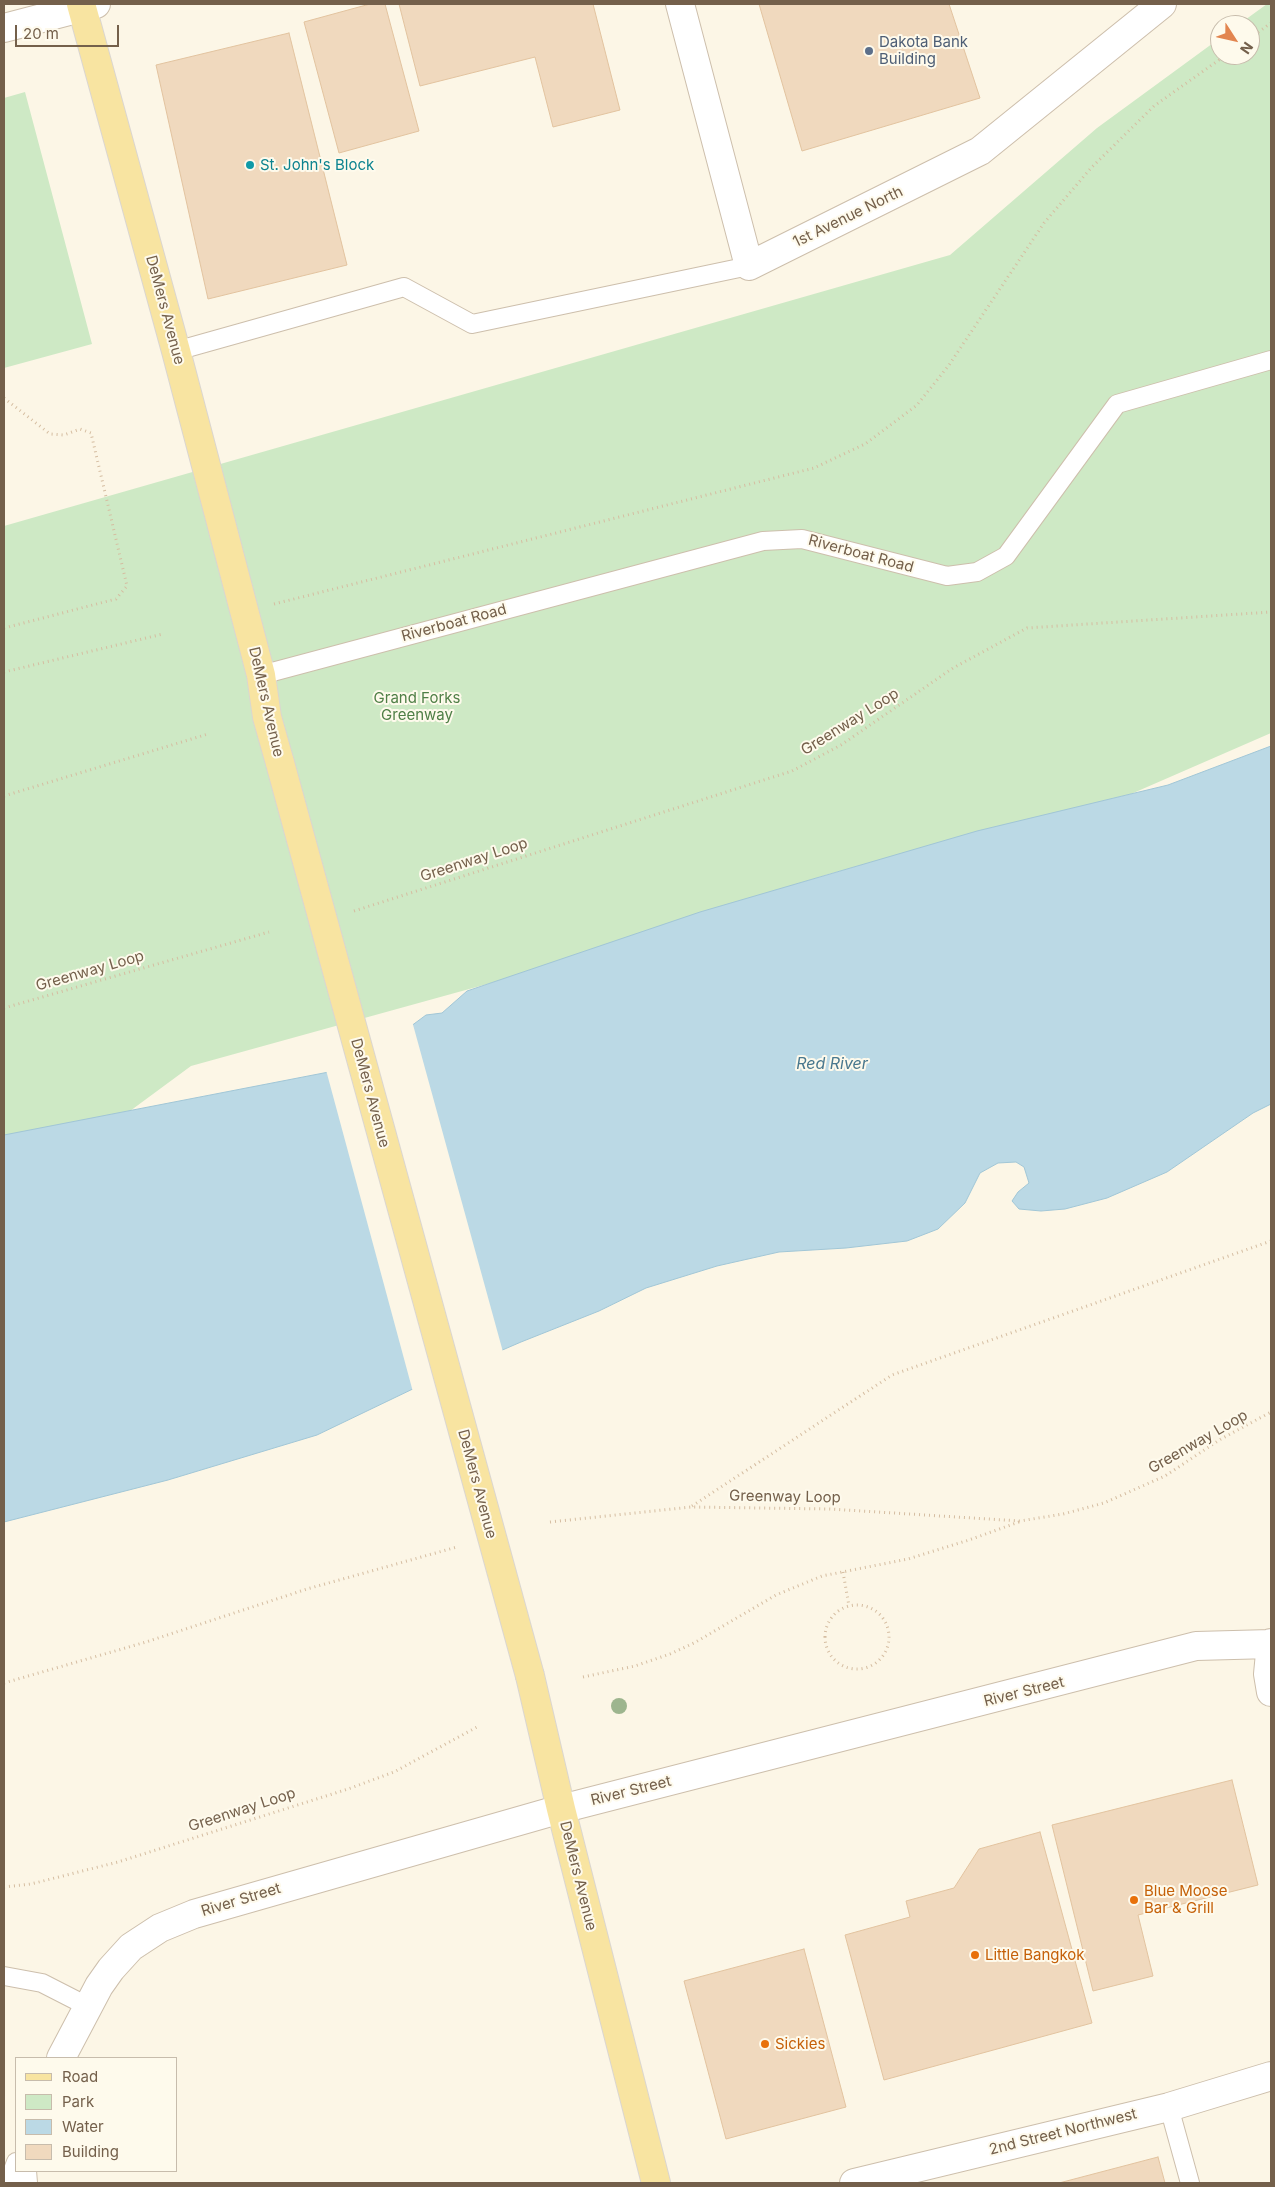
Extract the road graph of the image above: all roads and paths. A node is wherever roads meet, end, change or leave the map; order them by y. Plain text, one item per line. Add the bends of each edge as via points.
1 (680, 4) edge
2 (1162, 4) edge
3 (86, 5) edge
4 (1271, 23) edge
5 (4, 28) edge
6 (1260, 31) edge
7 (1212, 65) edge
8 (749, 266) junction
9 (176, 351) junction
10 (1271, 360) edge
11 (4, 398) edge
12 (1271, 612) edge
13 (243, 613) junction
14 (4, 628) edge
15 (163, 634) dead end
16 (4, 672) edge
17 (261, 675) junction
18 (208, 734) dead end
19 (4, 796) edge
20 (354, 910) dead end
21 (269, 932) dead end
22 (4, 1008) edge
23 (1271, 1241) edge
24 (1271, 1412) edge
25 (691, 1507) junction
26 (1020, 1521) junction
27 (550, 1522) dead end
28 (457, 1547) dead end
29 (843, 1572) junction
30 (849, 1606) junction
31 (1271, 1644) edge
32 (583, 1677) dead end
33 (4, 1683) edge
34 (1271, 1692) edge
35 (477, 1727) dead end
36 (561, 1809) junction
37 (4, 1888) edge
38 (4, 1976) edge
39 (87, 2006) junction
40 (62, 2057) edge
41 (1271, 2076) edge
42 (1168, 2107) junction
43 (15, 2165) edge
44 (8, 2183) edge
45 (656, 2183) edge
46 (854, 2183) edge
47 (1190, 2183) edge

1 - 8 street
2 - 8 street, 1st Avenue North via 980,151
3 - 5 street
3 - 9 main road, DeMers Avenue
4 - 6 path
7 - 13 path via 1154,106 1091,168 1044,223 949,364 917,405 865,444 814,468
8 - 9 lane via 472,324 404,288
9 - 13 main road, DeMers Avenue
10 - 17 lane, Riverboat Road via 1117,404 1006,556 977,572 947,576 802,539 763,542
11 - 14 path via 50,434 64,435 80,429 91,433 127,586 116,599
12 - 20 path, Greenway Loop via 1027,628 953,668 841,745 792,771
13 - 17 main road, DeMers Avenue
15 - 16 path
17 - 36 main road, DeMers Avenue, bridge via 267,717 530,1676
18 - 19 path
21 - 22 path, Greenway Loop
23 - 25 path via 892,1375
24 - 26 path, Greenway Loop via 1221,1439 1165,1476 1104,1503
25 - 26 path, Greenway Loop via 830,1509
25 - 27 path, Greenway Loop
26 - 29 path, Greenway Loop via 908,1559
28 - 33 path via 307,1589 146,1642
29 - 30 path
29 - 32 path, Greenway Loop via 822,1576 776,1594 670,1654 635,1666
30 - 30 path via 865,1606 874,1610 887,1626 888,1645 877,1662 868,1667 848,1668 838,1663 825,1644 828,1622 834,1613
31 - 34 street via 1268,1674
31 - 36 street, River Street via 1196,1646
35 - 37 path, Greenway Loop via 394,1772 348,1789 118,1862
36 - 39 street, River Street via 241,1899 160,1928 131,1947 110,1969
36 - 45 main road, DeMers Avenue
38 - 39 lane via 42,1983
39 - 40 street, River Street
41 - 42 street, 2nd Street Northwest
42 - 46 street, 2nd Street Northwest
42 - 47 lane
43 - 44 lane

